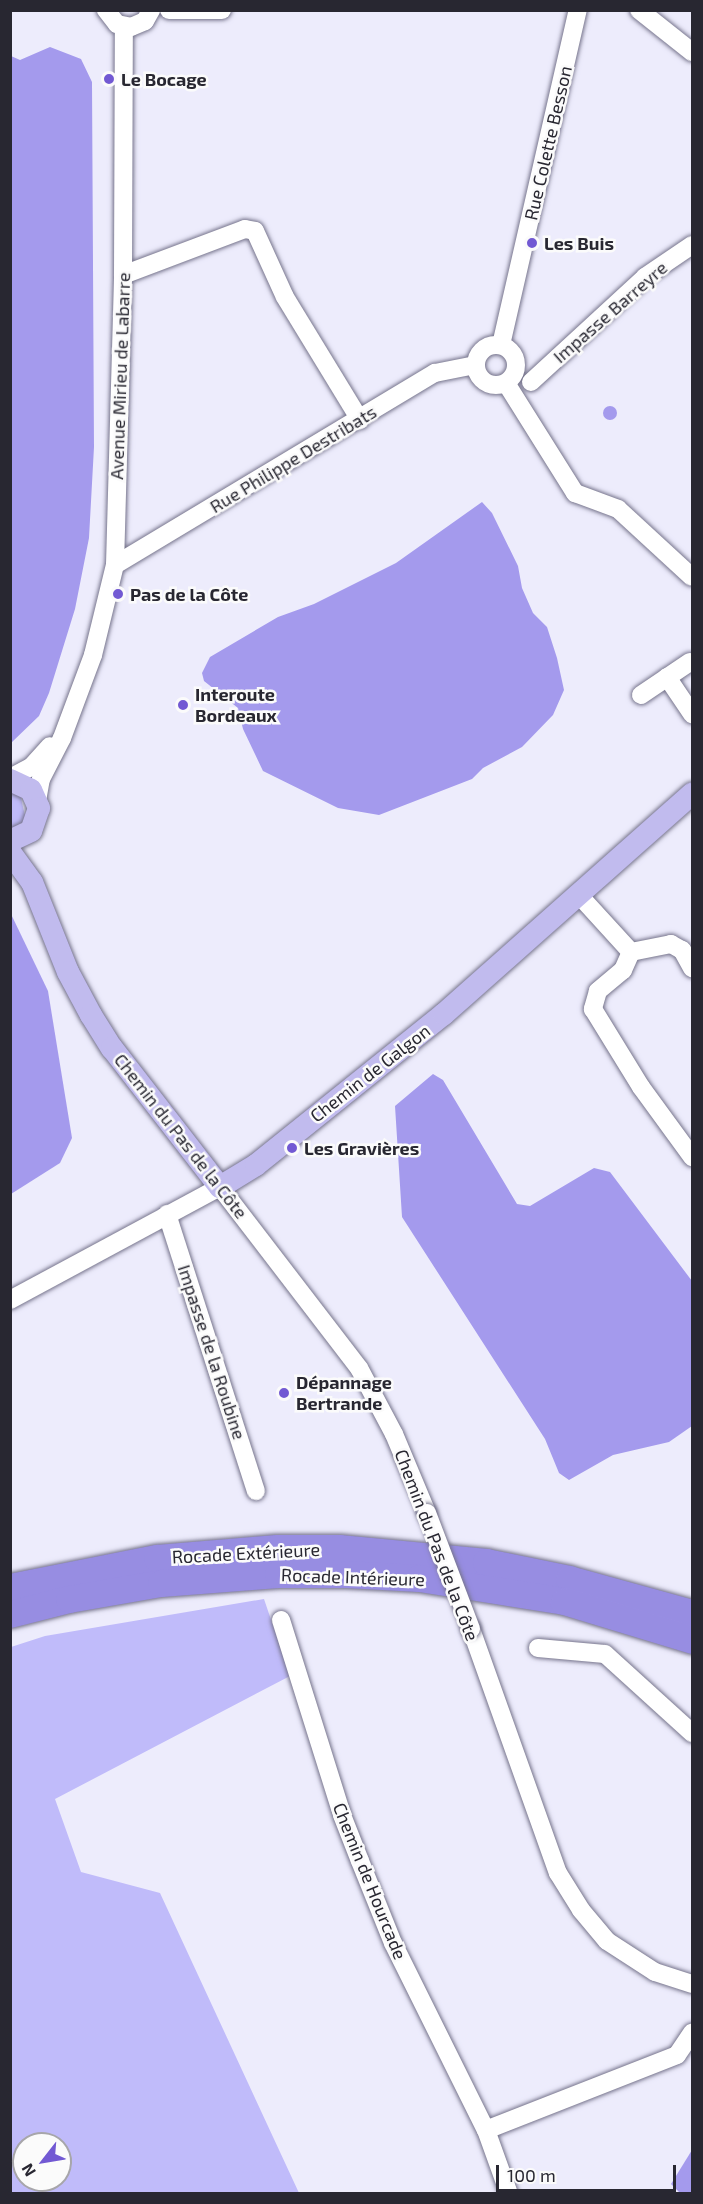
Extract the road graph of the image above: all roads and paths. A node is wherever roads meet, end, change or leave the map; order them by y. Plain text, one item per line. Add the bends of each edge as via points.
1 (106, 10) edge
2 (151, 10) edge
3 (169, 10) edge
4 (222, 10) edge
5 (578, 10) edge
6 (639, 10) edge
7 (124, 27) junction
8 (693, 52) edge
9 (693, 245) edge
10 (123, 275) junction
11 (501, 345) junction
12 (476, 365) junction
13 (531, 382) dead end
14 (506, 383) junction
15 (360, 420) junction
16 (115, 565) junction
17 (693, 577) edge
18 (690, 662) dead end
19 (667, 677) junction
20 (641, 694) dead end
21 (693, 714) edge
22 (70, 718) junction
23 (10, 779) edge
24 (693, 794) edge
25 (37, 801) junction
26 (31, 831) junction
27 (10, 841) edge
28 (10, 852) edge
29 (32, 882) junction
30 (578, 894) junction
31 (631, 952) junction
32 (693, 968) edge
33 (693, 1157) edge
34 (220, 1187) junction
35 (167, 1214) junction
36 (10, 1300) edge
37 (256, 1491) dead end
38 (10, 1587) edge
39 (693, 1613) edge
40 (10, 1614) edge
41 (280, 1620) dead end
42 (693, 1640) edge
43 (538, 1648) dead end
44 (693, 1732) edge
45 (693, 1984) edge
46 (693, 2033) edge
47 (486, 2130) junction
48 (509, 2193) edge

1 - 7 street via 111,19
2 - 7 street via 138,25
3 - 4 street
5 - 11 street, Rue Colette Besson
6 - 8 street
7 - 10 street, Avenue Mirieu de Labarre
9 - 13 street, Impasse Barreyre via 645,277
10 - 15 street via 245,229 255,231 285,297
10 - 16 street, Avenue Mirieu de Labarre
11 - 12 street via 483,349
11 - 14 street via 512,353 516,366
12 - 14 street via 486,383
12 - 15 street, Rue Philippe Destribats via 435,373
14 - 17 street via 575,494 618,509
15 - 16 street, Rue Philippe Destribats
16 - 22 street, Avenue Mirieu de Labarre via 96,645
18 - 19 street
19 - 20 street
19 - 21 street
22 - 23 street, Avenue Mirieu de Labarre via 31,767
22 - 25 street, Avenue Mirieu de Labarre via 40,779
23 - 25 main road via 26,785
24 - 30 main road, Chemin de Galgon
25 - 26 main road, Chemin du Pas de la Côte via 39,815
26 - 27 main road
26 - 29 main road, Chemin du Pas de la Côte via 28,850
28 - 29 main road, Chemin du Pas de la Côte
29 - 34 main road, Chemin du Pas de la Côte via 68,972 91,1015
30 - 31 street
30 - 34 main road, Chemin de Galgon via 444,1014 256,1165
31 - 32 street via 671,944 682,950
31 - 33 street via 623,970 598,991 593,1009 641,1087
34 - 35 street, Chemin de Galgon
34 - 45 street, Chemin du Pas de la Côte, bridge via 359,1368 394,1434 471,1629 558,1873 607,1941 655,1972
35 - 36 street, Chemin de Galgon
35 - 37 street, Impasse de la Roubine
38 - 39 highway, Rocade Extérieure via 157,1558 277,1548 339,1548 486,1562 569,1579
40 - 42 highway, Rocade Intérieure via 160,1583 278,1574 346,1574 419,1578 564,1601
41 - 47 street, Chemin de Hourcade via 342,1815 393,1943
43 - 44 street via 605,1654
46 - 47 street via 677,2055
47 - 48 street, Chemin de Hourcade

